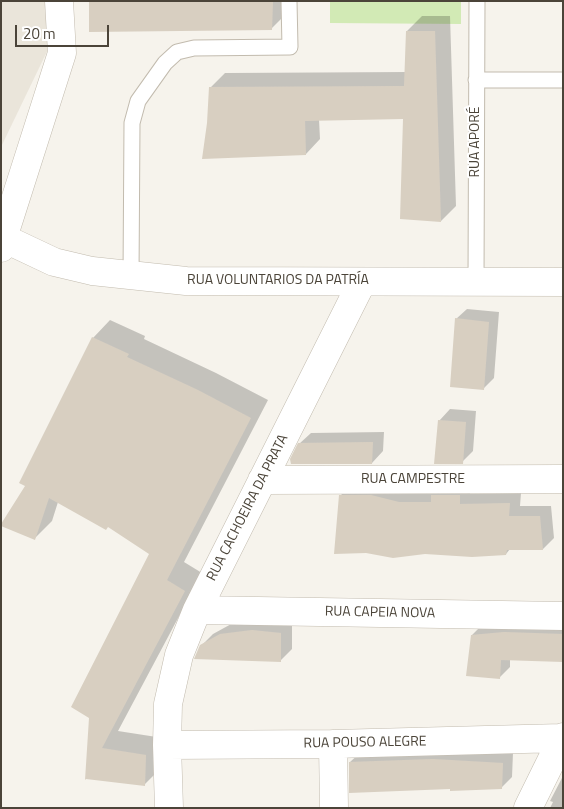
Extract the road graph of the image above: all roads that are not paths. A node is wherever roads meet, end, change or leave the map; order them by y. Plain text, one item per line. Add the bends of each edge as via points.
1 (59, 1) edge
2 (290, 1) edge
3 (477, 1) edge
4 (476, 80) junction
5 (563, 80) edge
6 (2, 241) edge
7 (131, 277) junction
8 (362, 282) junction
9 (476, 282) junction
10 (563, 282) edge
11 (563, 479) edge
12 (262, 480) junction
13 (197, 610) junction
14 (563, 616) edge
15 (563, 738) edge
16 (333, 744) junction
17 (167, 745) junction
18 (169, 808) edge
19 (334, 808) edge
20 (528, 808) edge

1 - 6 street via 62,53
2 - 7 lane via 290,47 194,48 177,52 165,63 138,102 132,123
3 - 4 lane, RUA APORÉ
4 - 5 lane
4 - 9 lane, RUA APORÉ
6 - 7 street, RUA VOLUNTARIOS DA PATRÍA via 54,262 92,272
7 - 8 street, RUA VOLUNTARIOS DA PATRÍA via 186,281
8 - 9 street, RUA VOLUNTARIOS DA PATRÍA
8 - 12 street, RUA CACHOEIRA DA PRATA
9 - 10 street, RUA VOLUNTARIOS DA PATRÍA
11 - 12 street, RUA CAMPESTRE
12 - 13 street, RUA CACHOEIRA DA PRATA
13 - 14 street, RUA CAPEIA NOVA
13 - 17 street, RUA CACHOEIRA DA PRATA via 175,671 168,704
15 - 16 street, RUA POUSO ALEGRE
15 - 20 street
16 - 17 street, RUA POUSO ALEGRE
16 - 19 street
17 - 18 street, RUA CACHOEIRA DA PRATA

